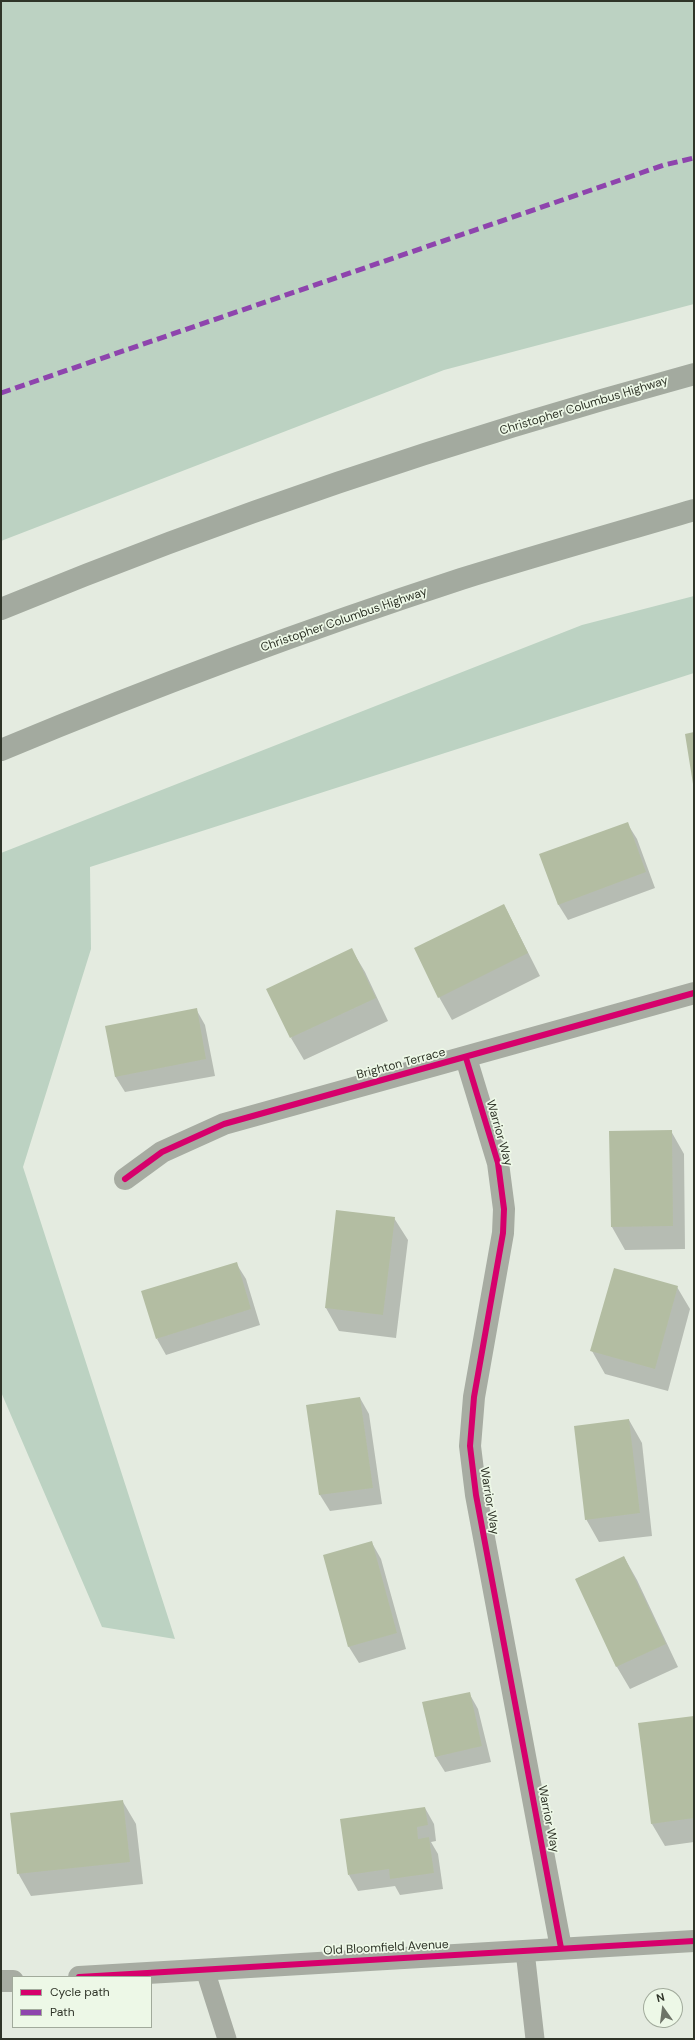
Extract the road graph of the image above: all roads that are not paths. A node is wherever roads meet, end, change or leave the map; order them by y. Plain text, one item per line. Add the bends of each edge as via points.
1 (694, 374) edge
2 (694, 510) edge
3 (1, 609) edge
4 (1, 750) edge
5 (694, 993) edge
6 (466, 1058) junction
7 (125, 1179) dead end
8 (694, 1941) edge
9 (561, 1948) junction
10 (525, 1951) junction
11 (205, 1970) junction
12 (97, 1976) edge
13 (1, 1981) edge
14 (12, 1981) edge
15 (227, 2039) edge
16 (536, 2039) edge

1 - 3 highway, Christopher Columbus Highway via 422,455 301,496 69,581
2 - 4 highway, Christopher Columbus Highway via 462,579 344,618 109,705
5 - 6 street, Brighton Terrace
6 - 7 street, Brighton Terrace via 224,1124 162,1152
6 - 9 street, Warrior Way via 498,1163 504,1209 503,1232 474,1396 470,1446 476,1495
8 - 9 street, Old Bloomfield Avenue
9 - 10 street, Old Bloomfield Avenue
10 - 11 street, Old Bloomfield Avenue
10 - 16 lane
11 - 12 street, Old Bloomfield Avenue
11 - 15 lane
13 - 14 street

